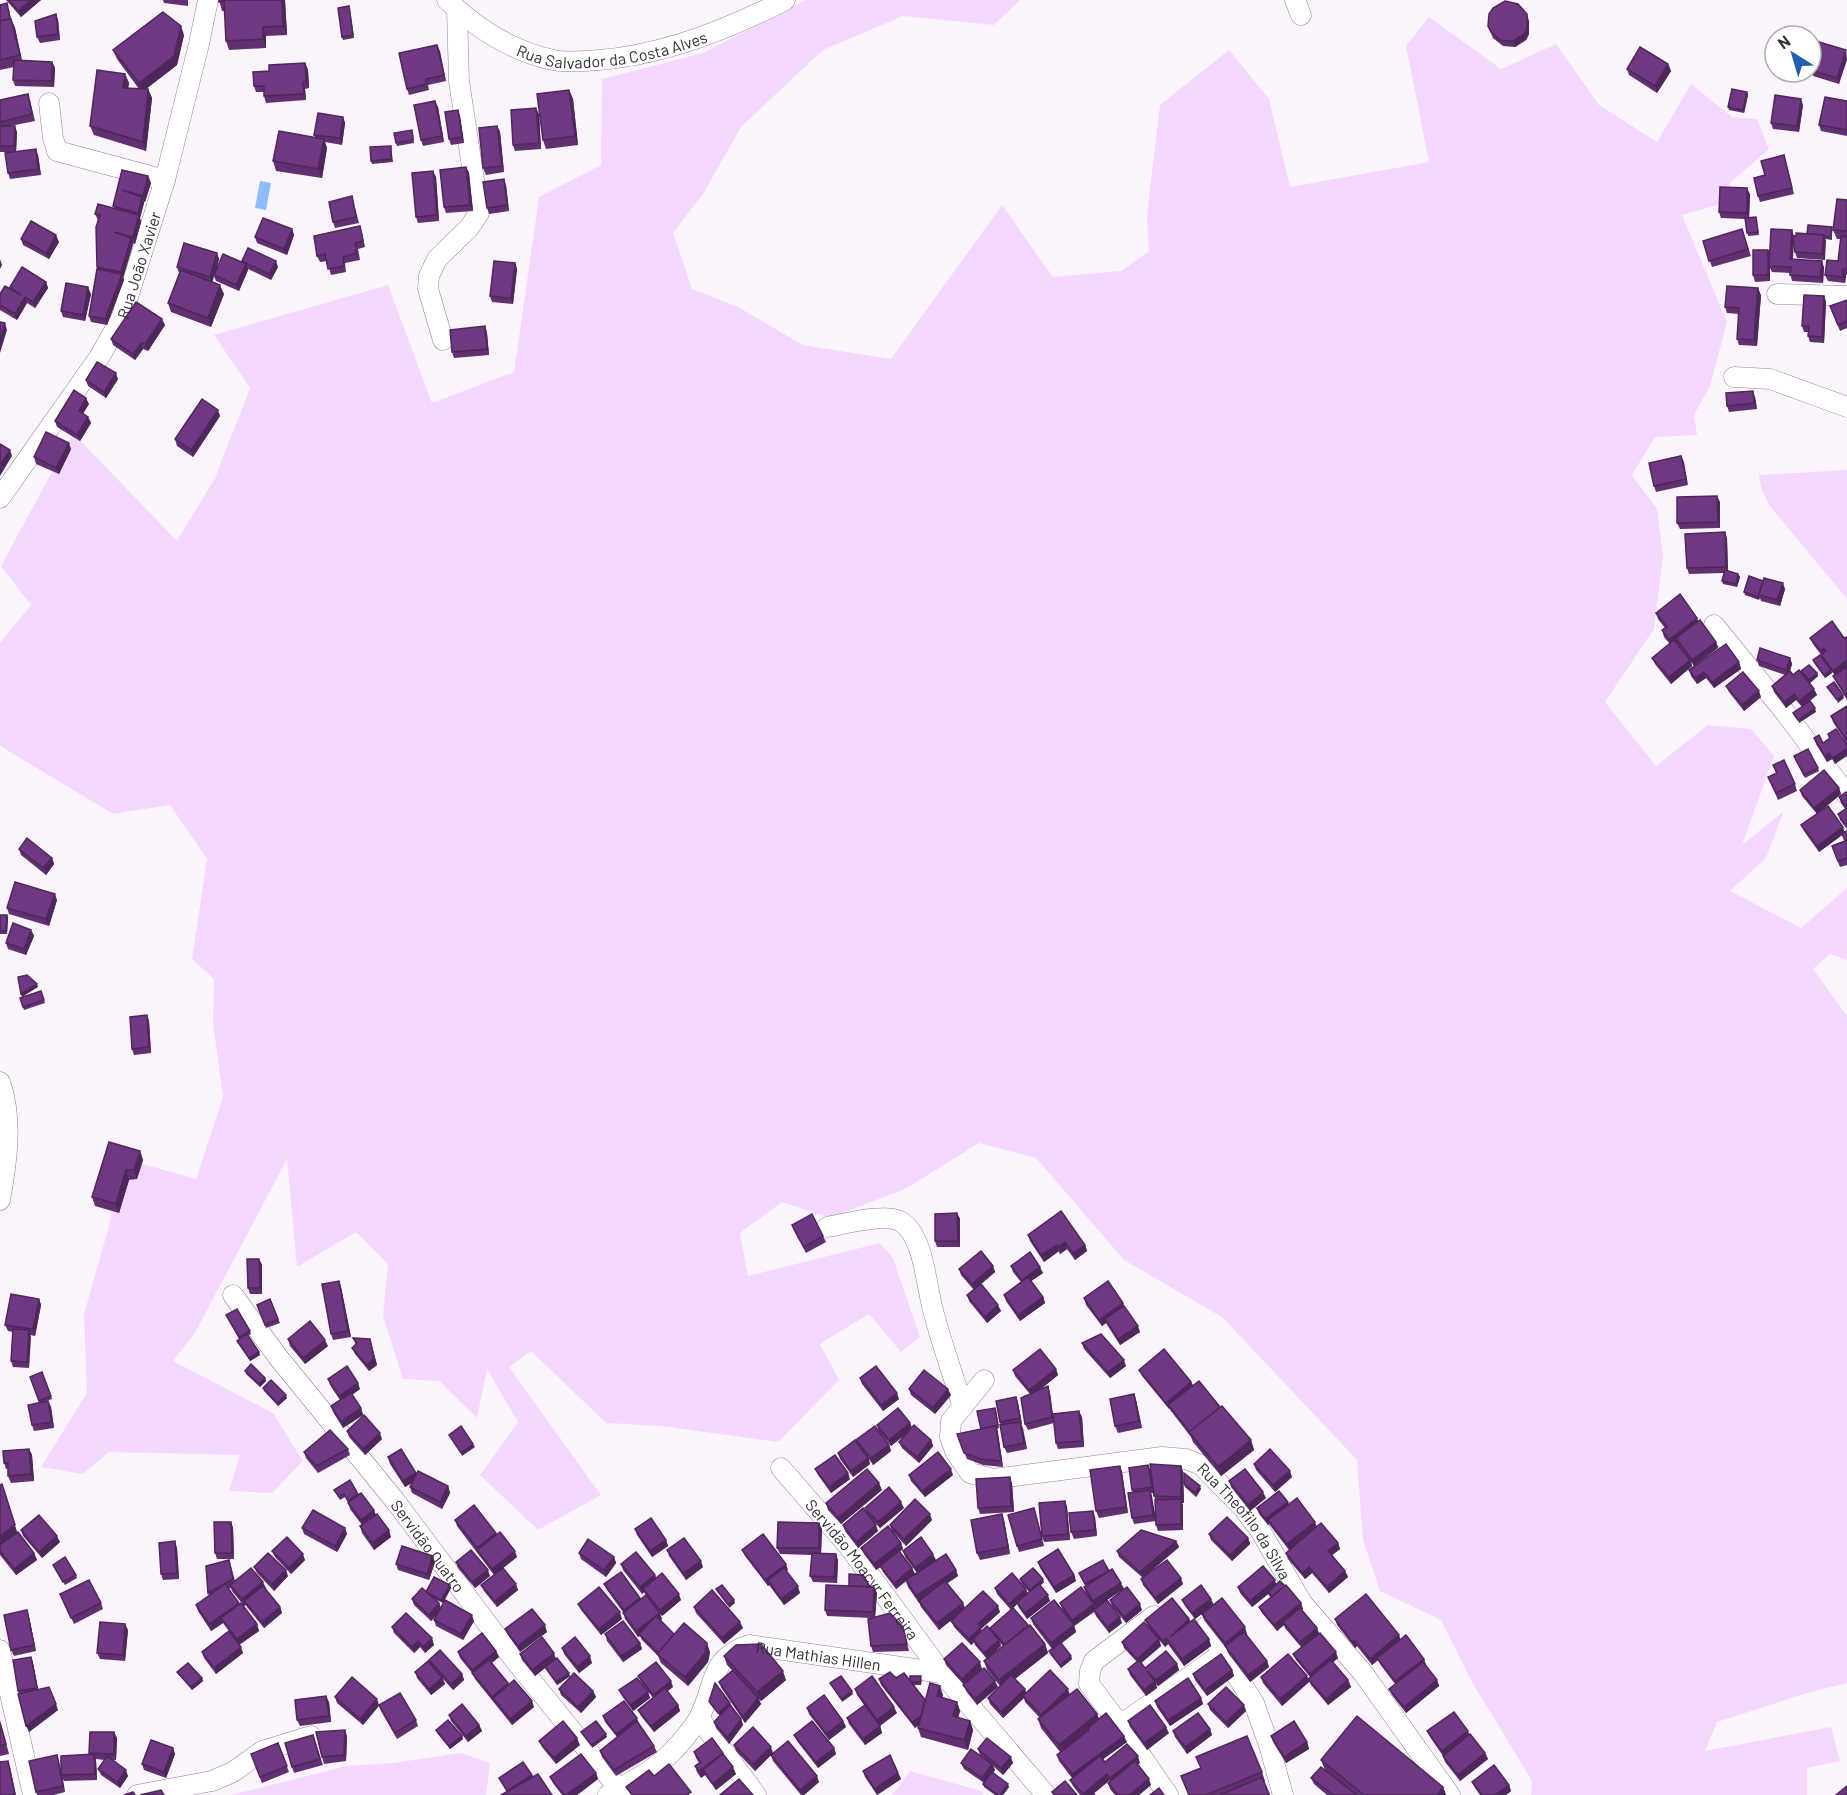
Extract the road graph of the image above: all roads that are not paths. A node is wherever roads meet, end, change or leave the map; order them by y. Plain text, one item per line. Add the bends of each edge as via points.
1 (208, 0) edge
2 (784, 0) edge
3 (452, 5) edge
4 (49, 103) dead end
5 (165, 180) junction
6 (1777, 294) dead end
7 (1847, 296) edge
8 (443, 340) dead end
9 (1734, 376) dead end
10 (1847, 407) edge
11 (0, 498) edge
12 (1714, 626) dead end
13 (1847, 795) edge
14 (0, 1082) edge
15 (0, 1200) edge
16 (827, 1227) dead end
17 (233, 1295) dead end
18 (984, 1380) dead end
19 (963, 1407) junction
20 (781, 1468) dead end
21 (1161, 1611) edge
22 (1206, 1627) edge
23 (0, 1650) edge
24 (1222, 1654) junction
25 (942, 1673) junction
26 (699, 1718) junction
27 (1120, 1725) junction
28 (313, 1735) edge
29 (617, 1793) edge
30 (33, 1795) edge
31 (137, 1795) edge
32 (756, 1795) edge
33 (1046, 1795) edge
34 (1168, 1795) edge
35 (1283, 1795) edge
36 (1450, 1795) edge

1 - 5 street, Rua João Xavier
2 - 3 street, Rua Salvador da Costa Alves via 686,43 629,58 586,61 554,60 501,42
3 - 8 street via 479,213 437,260 429,276 428,289
4 - 5 street via 57,151
5 - 11 street, Rua João Xavier via 121,319 100,356
6 - 7 street
9 - 10 street via 1770,379
12 - 13 street
14 - 15 street via 6,1098 8,1160
16 - 19 street via 887,1217 909,1228 925,1264 932,1309
17 - 29 street, Servidão Quatro
18 - 19 street, Rua Theofilo da Silva
19 - 36 street, Rua Theofilo da Silva via 951,1422 950,1437 955,1451 970,1473 993,1479 1162,1457 1201,1465 1260,1530 1302,1603 1363,1673
20 - 25 street, Servidão Moacyr Ferreira via 850,1548
21 - 27 street via 1094,1661 1090,1671 1089,1684
22 - 24 street
23 - 30 street
24 - 27 street
24 - 35 street via 1254,1703
25 - 26 street, Rua Mathias Hillen via 749,1645 723,1659
25 - 33 street
26 - 29 street, Rua Mathias Hillen via 673,1752
26 - 32 street
27 - 34 street
28 - 31 street via 262,1751 233,1772 212,1781

